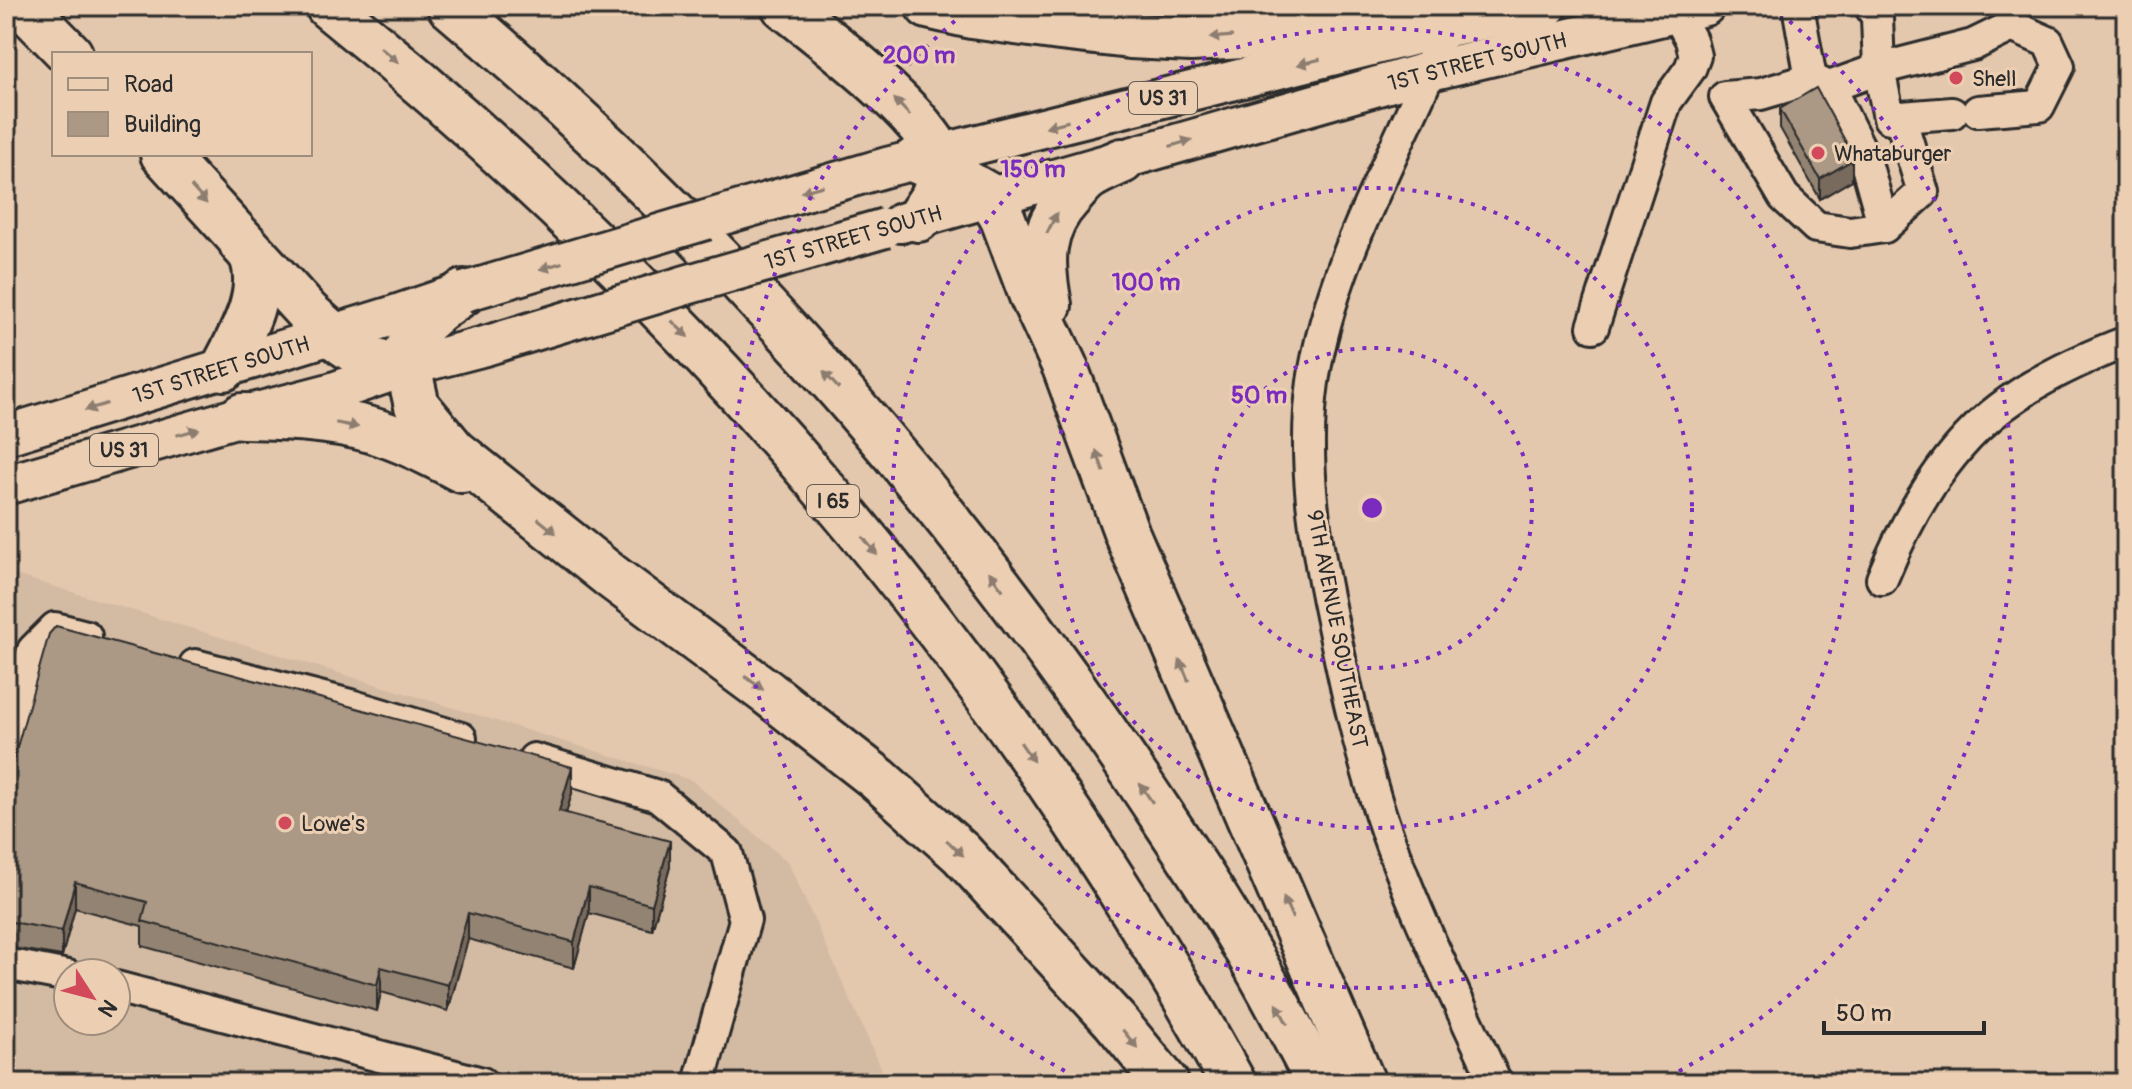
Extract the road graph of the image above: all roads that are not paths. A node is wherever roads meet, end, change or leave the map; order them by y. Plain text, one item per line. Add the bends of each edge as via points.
1 (23, 6) edge
2 (328, 6) edge
3 (450, 6) edge
4 (784, 6) edge
5 (928, 6) edge
6 (1548, 6) edge
7 (1798, 6) edge
8 (1870, 6) edge
9 (1691, 9) edge
10 (2012, 16) edge
11 (1439, 29) junction
12 (68, 52) edge
13 (1695, 56) junction
14 (1879, 69) junction
15 (1430, 71) junction
16 (1820, 83) junction
17 (1725, 97) junction
18 (1900, 117) junction
19 (165, 156) edge
20 (1122, 161) junction
21 (922, 163) junction
22 (991, 197) junction
23 (901, 223) junction
24 (1884, 227) junction
25 (236, 235) junction
26 (464, 292) junction
27 (1593, 327) dead end
28 (333, 335) junction
29 (2126, 342) edge
30 (1059, 354) junction
31 (408, 366) junction
32 (224, 368) junction
33 (242, 416) junction
34 (6, 435) edge
35 (6, 485) edge
36 (503, 491) junction
37 (1882, 579) dead end
38 (114, 644) edge
39 (173, 659) edge
40 (482, 744) edge
41 (6, 746) edge
42 (512, 753) edge
43 (6, 964) edge
44 (52, 973) edge
45 (132, 991) edge
46 (482, 1083) edge
47 (699, 1083) edge
48 (1166, 1083) edge
49 (1233, 1083) edge
50 (1319, 1083) edge
51 (1363, 1083) edge
52 (1496, 1083) edge

1 - 12 highway
2 -> 49 highway, I 65 via 552,201 690,340 805,467 1011,729 1098,858
50 -> 3 highway via 1201,876 1089,706 977,555 776,318 605,145
21 -> 4 highway via 913,118 880,84
11 -> 5 highway via 1191,39 1060,28
6 - 11 main road, 1ST STREET SOUTH / US 31
7 - 16 street
8 - 14 street via 1877,17
9 - 13 street
9 - 15 main road, 1ST STREET SOUTH / US 31
10 - 14 street via 1973,45
10 - 18 street via 2048,42 2059,66 2039,106
11 - 15 street, 9TH AVENUE SOUTHEAST
11 -> 21 main road, 1ST STREET SOUTH / US 31
13 - 17 street
13 - 27 street via 1666,102
14 - 16 street
14 - 18 street via 1889,118
20 -> 15 main road, 1ST STREET SOUTH / US 31
15 - 52 street, 9TH AVENUE SOUTHEAST via 1336,289 1313,382 1310,479 1324,584 1372,789 1409,889
16 - 17 street
16 - 24 street via 1865,159
17 - 24 street via 1784,197 1816,227 1850,232
18 - 24 street via 1923,192
19 -> 25 highway
20 - 22 main road, 1ST STREET SOUTH / US 31
30 -> 20 highway via 1046,287 1046,237 1061,206 1087,178
21 - 22 highway
21 - 23 highway via 935,193
21 -> 26 main road, 1ST STREET SOUTH / US 31, bridge
22 - 23 main road, 1ST STREET SOUTH / US 31
22 - 30 highway
23 - 31 main road, 1ST STREET SOUTH / US 31, bridge
25 - 28 highway
25 - 32 highway via 253,258 255,293
26 - 28 main road, 1ST STREET SOUTH / US 31
26 - 31 highway via 423,323 409,347
28 - 31 highway via 382,363
28 - 32 main road, 1ST STREET SOUTH / US 31
29 - 37 street via 2067,367 1979,426 1927,493
51 -> 30 highway via 1138,560
31 - 33 main road, 1ST STREET SOUTH / US 31
31 - 36 highway via 417,406 454,451
32 -> 34 main road, 1ST STREET SOUTH / US 31
35 -> 33 main road, 1ST STREET SOUTH / US 31
33 -> 36 highway via 305,418 372,430
36 -> 48 highway via 878,779 961,853
38 - 41 street via 55,628 33,650
39 - 40 street
42 - 47 street via 658,796 727,853 745,920
43 - 44 street
45 - 46 street

